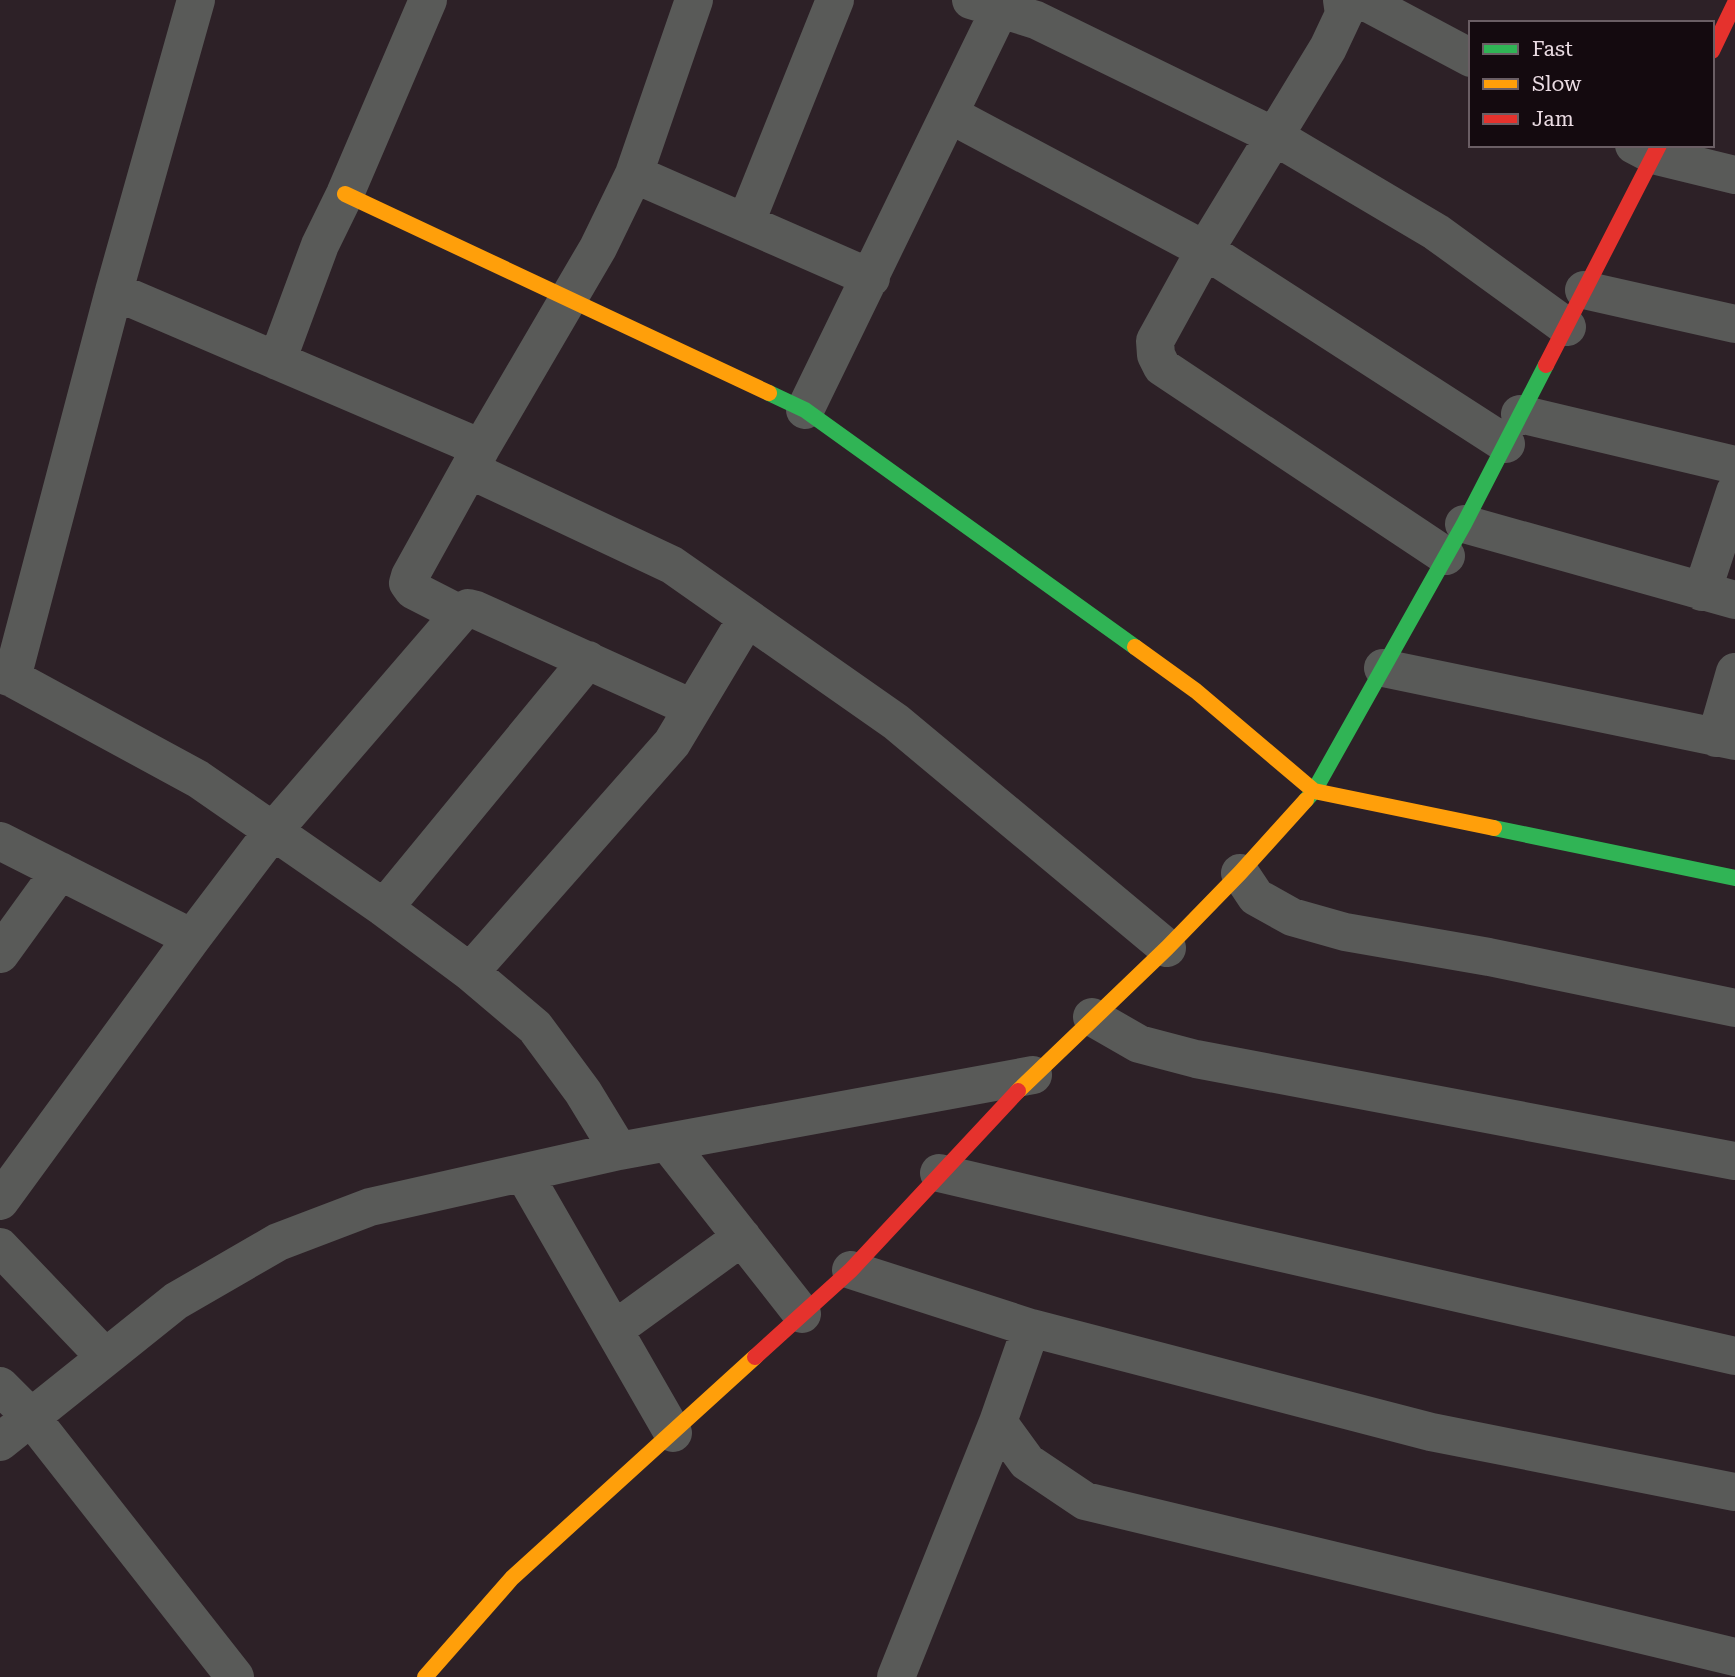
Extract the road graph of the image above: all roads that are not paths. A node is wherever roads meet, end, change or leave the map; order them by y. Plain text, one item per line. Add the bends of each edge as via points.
1 (196, 0) edge
2 (428, 0) edge
3 (694, 0) edge
4 (835, 0) edge
5 (1342, 0) edge
6 (1362, 0) edge
7 (1735, 3) edge
8 (985, 4) edge
9 (1722, 45) edge
10 (1469, 57) edge
11 (949, 114) junction
12 (1274, 136) junction
13 (1649, 149) edge
14 (634, 174) junction
15 (1735, 175) edge
16 (345, 194) junction
17 (746, 222) junction
18 (1206, 250) junction
19 (871, 278) junction
20 (114, 290) junction
21 (1584, 290) junction
22 (568, 299) junction
23 (1735, 324) edge
24 (1567, 327) junction
25 (277, 361) junction
26 (805, 410) junction
27 (1513, 429) junction
28 (476, 459) junction
29 (1735, 465) edge
30 (1735, 492) edge
31 (1455, 540) junction
32 (1718, 596) edge
33 (460, 614) junction
34 (747, 618) junction
35 (588, 660) junction
36 (1383, 668) junction
37 (1735, 672) edge
38 (6, 676) edge
39 (691, 708) junction
40 (1725, 740) edge
41 (1314, 791) junction
42 (273, 831) junction
43 (0, 841) edge
44 (60, 871) junction
45 (1240, 873) junction
46 (1735, 878) edge
47 (384, 908) junction
48 (192, 938) junction
49 (1167, 948) junction
50 (0, 954) edge
51 (470, 972) junction
52 (1735, 1008) edge
53 (1091, 1017) junction
54 (1033, 1075) junction
55 (667, 1142) junction
56 (619, 1151) junction
57 (1735, 1161) edge
58 (939, 1173) junction
59 (524, 1174) junction
60 (0, 1201) edge
61 (742, 1237) junction
62 (0, 1247) edge
63 (851, 1270) junction
64 (802, 1314) junction
65 (1031, 1328) junction
66 (614, 1330) junction
67 (1735, 1356) edge
68 (105, 1357) junction
69 (0, 1386) edge
70 (30, 1416) junction
71 (998, 1422) junction
72 (673, 1433) junction
73 (0, 1442) edge
74 (1735, 1492) edge
75 (1735, 1657) edge
76 (235, 1677) edge
77 (425, 1677) edge
78 (896, 1677) edge

1 - 20 street
2 - 16 street
3 - 14 street
4 - 17 street
5 - 12 street via 1344,14 1328,48
6 - 10 street
7 - 9 street
8 - 11 street
8 - 12 street via 1036,20
11 - 18 street
11 - 19 street
12 - 18 street
12 - 24 street via 1436,232
13 - 15 street
13 - 21 street
14 - 17 street
14 - 22 street
16 - 22 street
16 - 25 street via 320,245
17 - 19 street
18 - 27 street
18 - 31 street via 1155,341 1163,367
19 - 26 street
20 - 25 street
20 - 38 street
21 - 23 street
21 - 24 street
22 - 26 street
22 - 28 street
24 - 27 street
25 - 28 street
26 - 41 street via 1196,691
27 - 29 street
27 - 31 street
28 - 33 street via 408,583
28 - 34 street via 671,565
30 - 32 street
31 - 32 street
31 - 36 street
33 - 35 street via 468,608 476,610
33 - 42 street
34 - 39 street
34 - 49 street via 896,722
35 - 39 street
35 - 47 street
36 - 40 street
36 - 41 street
37 - 40 street
38 - 42 street via 198,779
39 - 51 street via 672,743
41 - 45 street
41 - 46 street
42 - 47 street
42 - 48 street
43 - 44 street
44 - 48 street
44 - 50 street
45 - 49 street
45 - 52 street via 1256,897 1293,917 1345,932
47 - 51 street
48 - 60 street
49 - 53 street
51 - 56 street via 535,1027
53 - 54 street
53 - 57 street via 1139,1044 1196,1059
54 - 55 street
54 - 58 street
55 - 56 street
55 - 61 street
56 - 59 street
58 - 63 street
58 - 67 street
59 - 66 street
59 - 68 street via 370,1207 278,1242 176,1301
61 - 64 street
61 - 66 street
62 - 68 street
63 - 64 street
63 - 65 street
64 - 72 street
65 - 71 street
65 - 74 street via 1431,1432
66 - 72 street
68 - 70 street
69 - 70 street
70 - 73 street
70 - 76 street
71 - 75 street via 1027,1462 1085,1501
71 - 78 street
72 - 77 street via 512,1578

